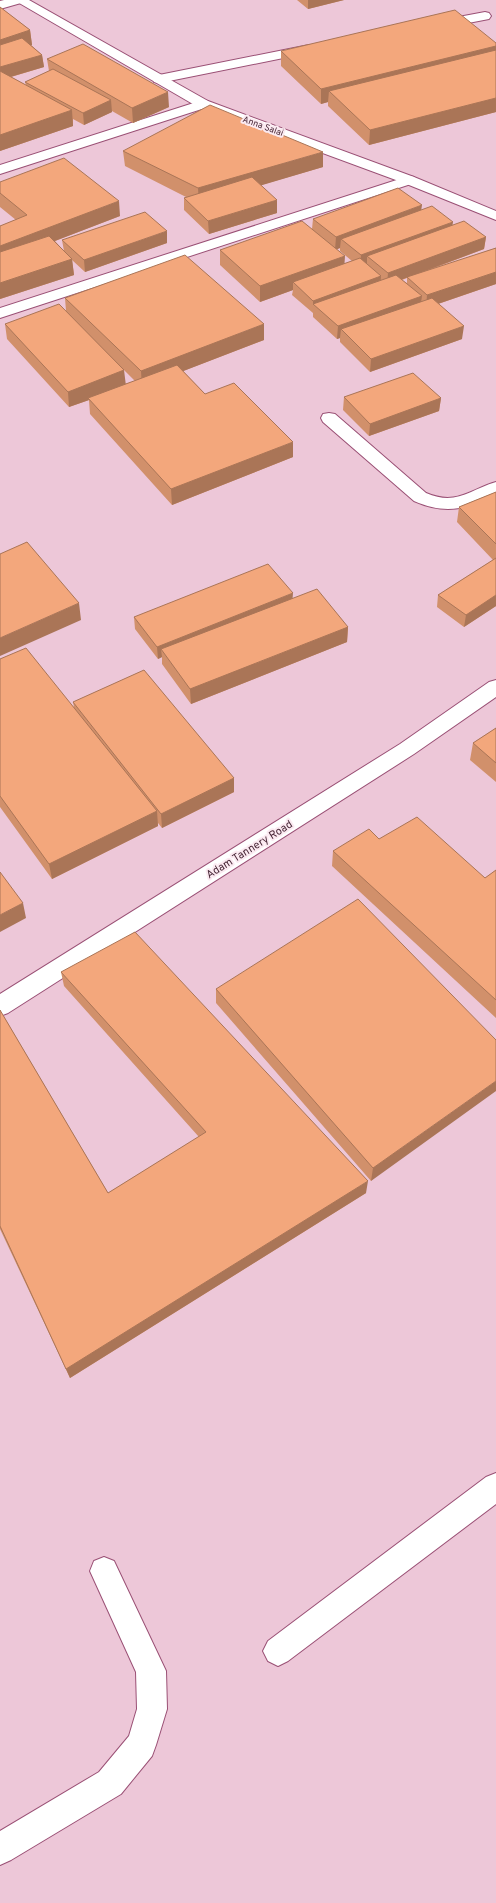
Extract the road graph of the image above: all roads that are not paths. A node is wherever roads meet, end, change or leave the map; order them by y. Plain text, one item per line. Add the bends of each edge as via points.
1 (17, 0) edge
2 (20, 0) edge
3 (0, 5) edge
4 (486, 16) dead end
5 (424, 28) edge
6 (323, 47) edge
7 (159, 79) junction
8 (203, 104) junction
9 (0, 170) edge
10 (409, 180) junction
11 (496, 216) edge
12 (0, 313) edge
13 (329, 418) dead end
14 (496, 488) edge
15 (496, 687) edge
16 (0, 1006) edge
17 (496, 1488) edge
18 (104, 1571) dead end
19 (278, 1651) dead end
20 (0, 1848) edge

1 - 3 street
2 - 7 street, Anna Salai
4 - 5 street
6 - 7 street
7 - 8 street, Anna Salai
8 - 9 street
8 - 10 street, Anna Salai
10 - 11 street, Anna Salai
10 - 12 street
13 - 14 street via 429,502 459,504
15 - 16 street, Adam Tannery Road via 407,749
17 - 19 street
18 - 20 street via 151,1671 152,1709 141,1746 110,1783

